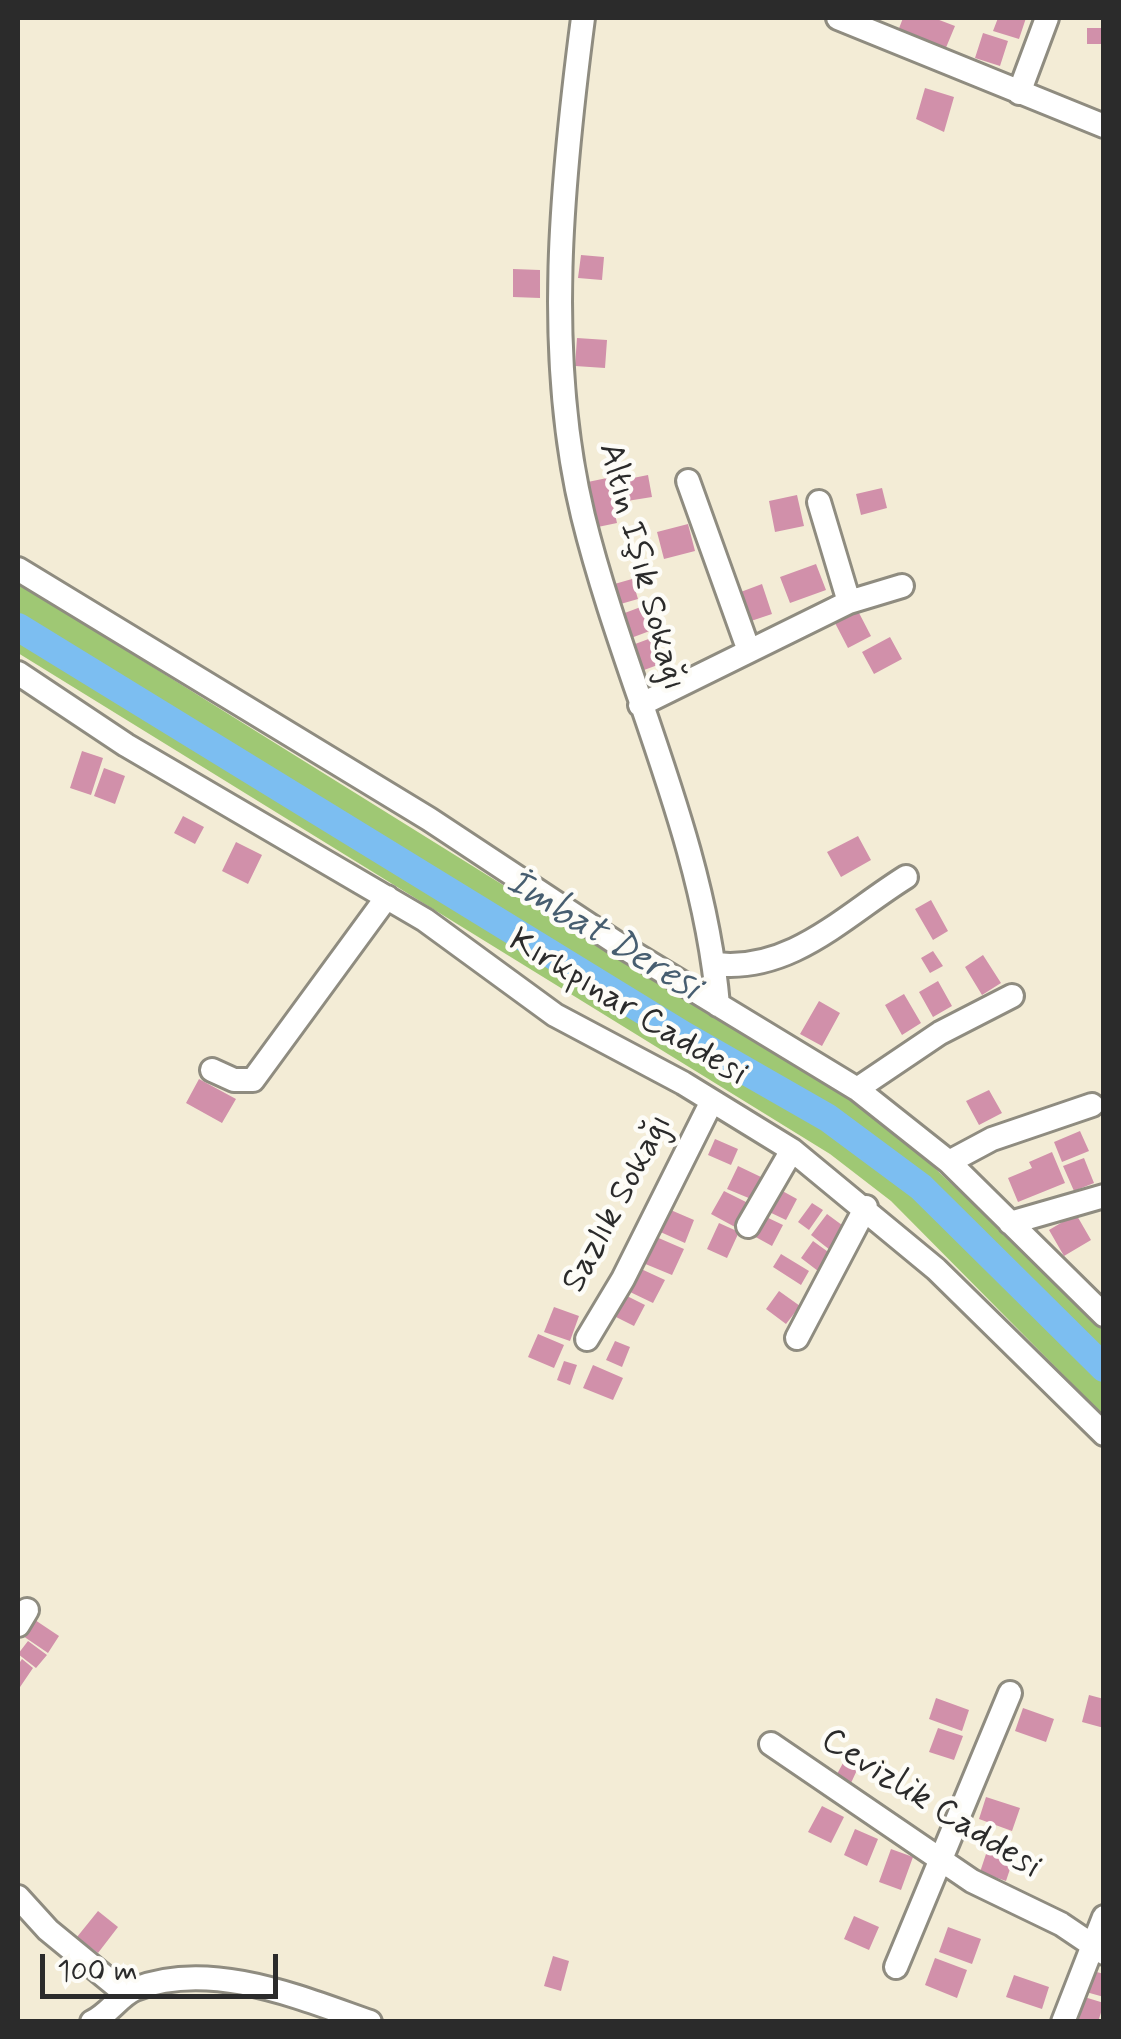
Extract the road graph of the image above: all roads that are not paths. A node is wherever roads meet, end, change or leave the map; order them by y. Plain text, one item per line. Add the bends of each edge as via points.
1 (583, 18) edge
2 (838, 18) edge
3 (1047, 18) edge
4 (1019, 93) junction
5 (1104, 126) edge
6 (688, 481) dead end
7 (819, 502) dead end
8 (18, 569) edge
9 (902, 586) dead end
10 (848, 602) junction
11 (749, 651) junction
12 (18, 673) edge
13 (640, 705) junction
14 (906, 877) dead end
15 (387, 897) junction
16 (715, 964) junction
17 (1012, 996) dead end
18 (718, 1005) junction
19 (212, 1070) dead end
20 (857, 1089) junction
21 (712, 1102) junction
22 (1092, 1104) dead end
23 (792, 1150) junction
24 (949, 1162) junction
25 (1104, 1196) edge
26 (866, 1208) junction
27 (1010, 1223) junction
28 (748, 1226) dead end
29 (1100, 1308) edge
30 (797, 1338) dead end
31 (587, 1339) dead end
32 (1104, 1434) edge
33 (1010, 1692) dead end
34 (772, 1744) dead end
35 (942, 1858) junction
36 (18, 1897) edge
37 (1104, 1916) edge
38 (1098, 1949) edge
39 (896, 1967) dead end
40 (126, 1994) junction
41 (92, 2022) edge
42 (370, 2022) edge
43 (1063, 2022) edge

1 - 13 street, Altın Işık Sokağı via 562,232 568,428 583,514
2 - 4 street
3 - 4 street
4 - 5 street
6 - 11 street
7 - 10 street
8 - 18 street, Kırkpınar Caddesi via 429,819
9 - 10 street
10 - 11 street
11 - 13 street
12 - 15 street, Kırkpınar Caddesi via 126,746
13 - 16 street, Altın Işık Sokağı
14 - 16 street via 776,961
15 - 19 street via 254,1080
15 - 21 street, Kırkpınar Caddesi via 555,1015
16 - 18 street, Altın Işık Sokağı
17 - 20 street
18 - 20 street, Kırkpınar Caddesi
20 - 24 street, Kırkpınar Caddesi
21 - 23 street, Kırkpınar Caddesi
21 - 31 street, Sazlık Sokağı
22 - 24 street via 992,1139
23 - 26 street, Kırkpınar Caddesi
23 - 28 street
24 - 27 street, Kırkpınar Caddesi
25 - 27 street
26 - 30 street
26 - 32 street, Kırkpınar Caddesi
27 - 29 street, Kırkpınar Caddesi
33 - 35 street
34 - 35 street, Cevizlik Caddesi
35 - 38 street, Cevizlik Caddesi
35 - 39 street
36 - 40 street
37 - 38 street
38 - 43 street
40 - 41 street
40 - 42 street via 174,1982 237,1983

